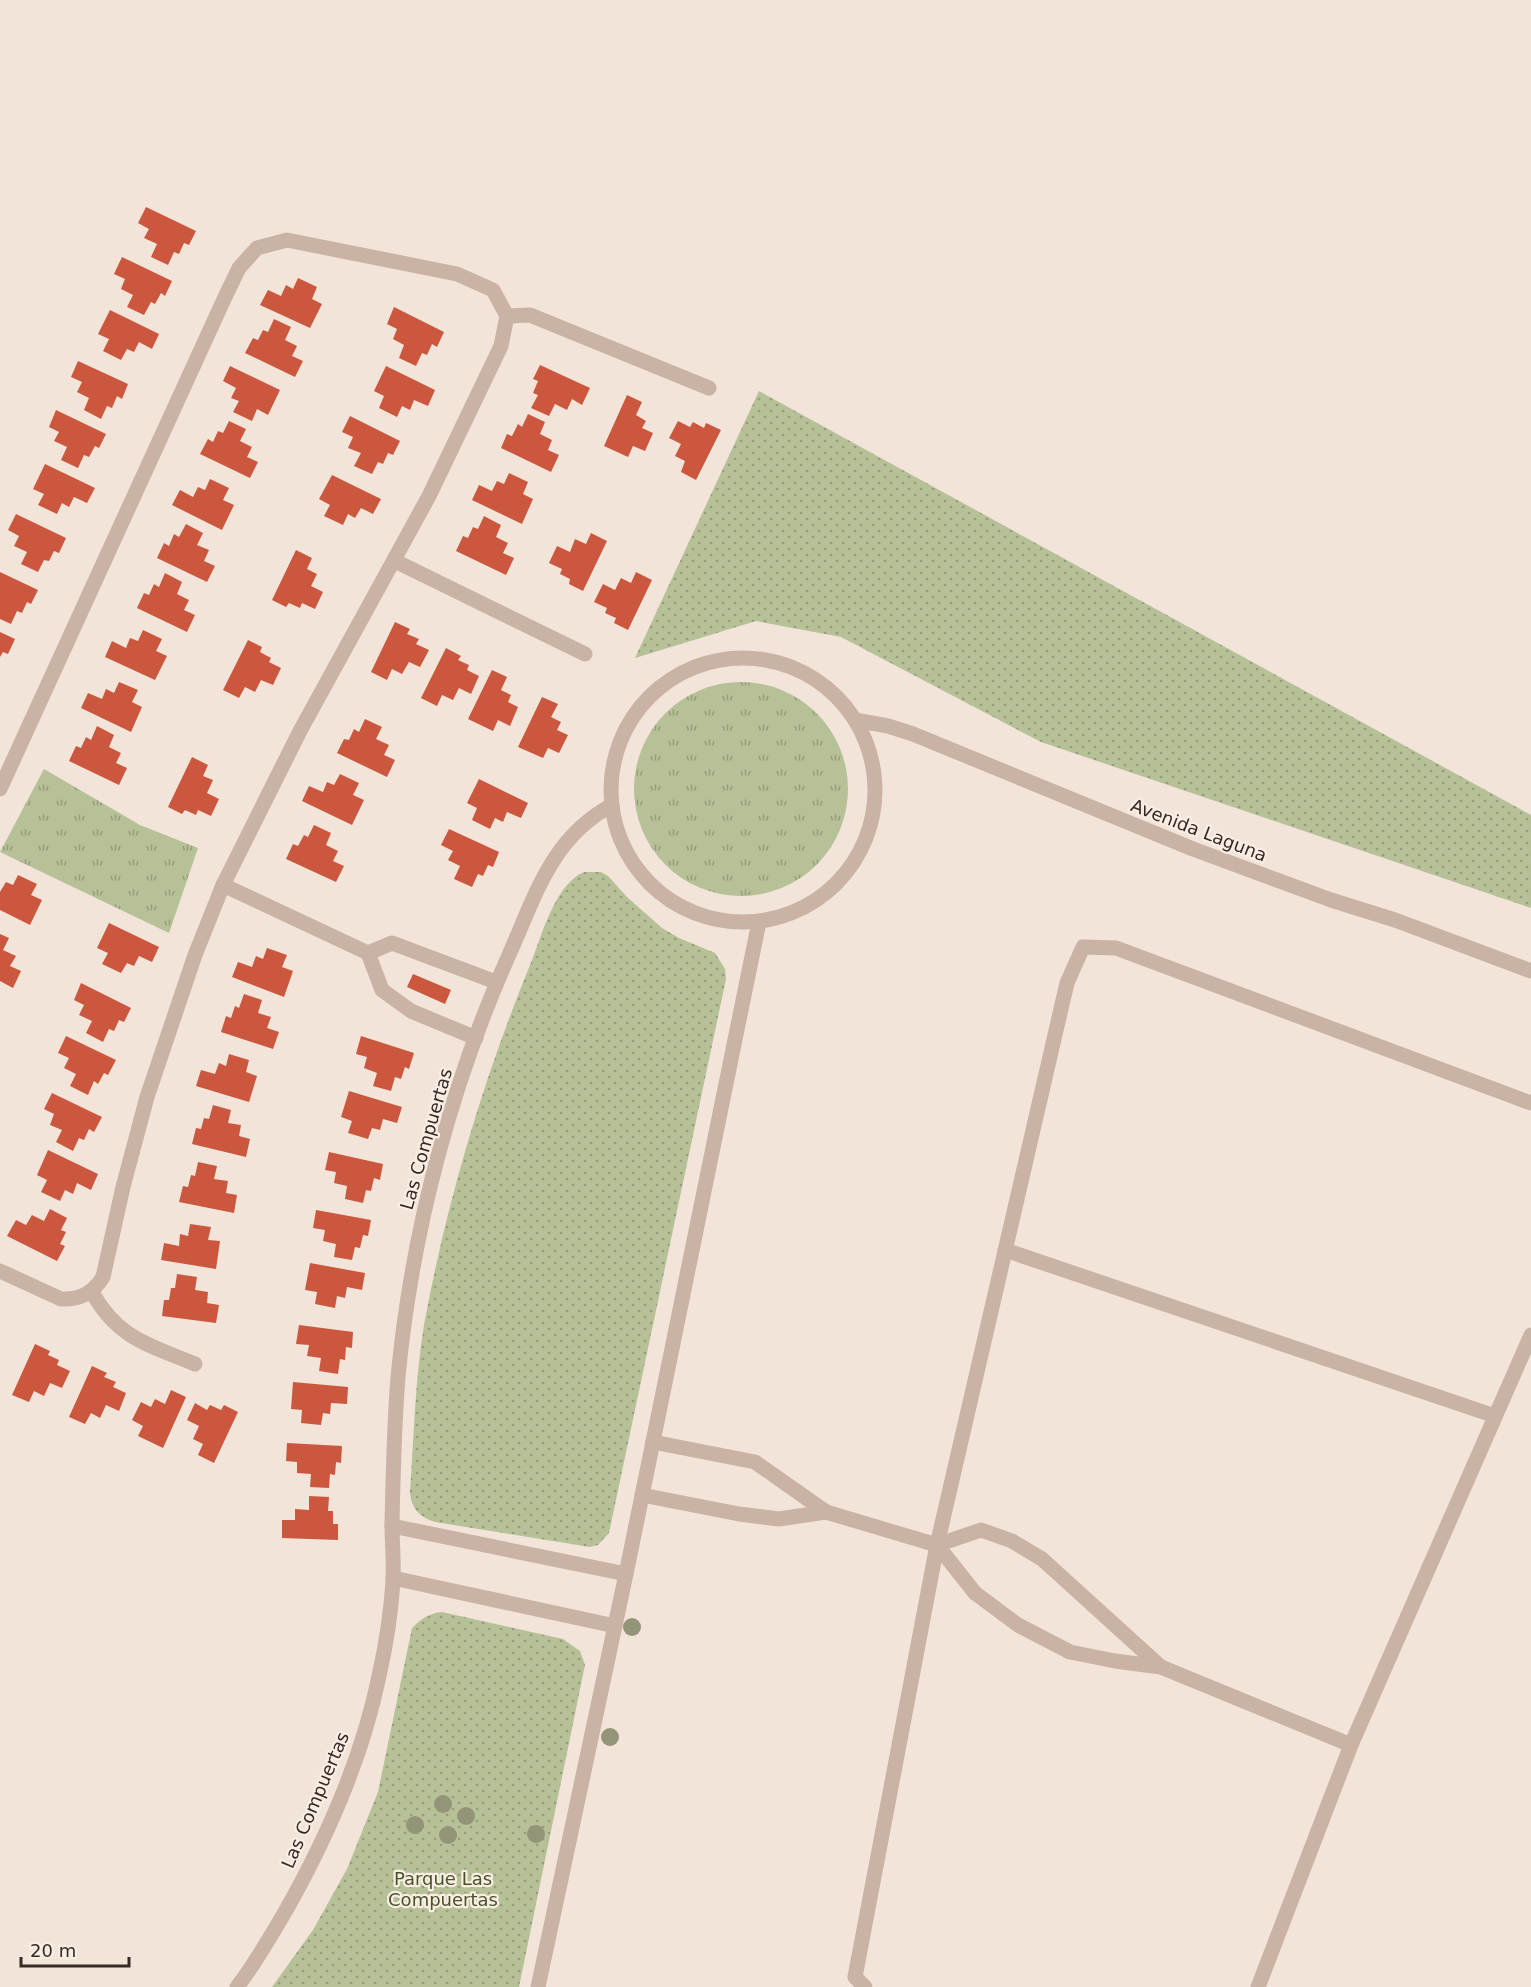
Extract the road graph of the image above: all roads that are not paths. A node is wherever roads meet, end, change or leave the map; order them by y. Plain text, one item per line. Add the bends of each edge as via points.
1 (507, 315) junction
2 (709, 388) dead end
3 (395, 561) junction
4 (585, 654) dead end
5 (855, 720) junction
6 (0, 789) edge
7 (612, 806) junction
8 (223, 885) junction
9 (759, 922) junction
10 (368, 953) junction
11 (1531, 971) edge
12 (496, 982) junction
13 (476, 1038) junction
14 (1531, 1102) edge
15 (1005, 1250) junction
16 (0, 1271) edge
17 (92, 1292) junction
18 (1531, 1335) edge
19 (195, 1364) dead end
20 (1495, 1416) junction
21 (653, 1442) junction
22 (642, 1496) junction
23 (826, 1512) junction
24 (392, 1526) junction
25 (937, 1545) junction
26 (626, 1574) junction
27 (393, 1578) junction
28 (615, 1626) junction
29 (1161, 1667) junction
30 (1351, 1745) junction
31 (237, 1987) edge
32 (538, 1987) edge
33 (865, 1987) edge
34 (1258, 1987) edge

1 - 2 street via 530,315
1 - 3 street via 501,346
1 - 6 street via 493,290 457,274 287,240 257,248 239,268 225,297
3 - 4 street
3 - 8 street via 300,731
5 - 7 street via 824,685 782,663 735,658 711,662 668,681 635,715 615,758
5 - 9 street via 871,757 874,777 872,818 862,847 846,873 816,901
5 - 11 street, Avenida Laguna via 913,734 1193,849
7 - 9 street via 625,850 652,887 670,902 713,919
7 - 12 street, Las Compuertas via 595,814 563,844
8 - 10 street
8 - 17 street via 156,1066 103,1277
9 - 21 street
10 - 12 street via 392,943
10 - 13 street via 382,990 411,1011
12 - 13 street, Las Compuertas
13 - 24 street, Las Compuertas via 436,1165 407,1306 398,1378
14 - 15 street via 1116,948 1083,947 1067,983
15 - 20 street
15 - 25 street
16 - 17 street via 61,1299
17 - 19 street via 101,1309 128,1335
18 - 20 street
20 - 30 street
21 - 22 street
21 - 23 street via 755,1462
22 - 23 street via 779,1519
22 - 26 street
23 - 25 street
24 - 26 street
24 - 27 street, Las Compuertas
25 - 29 street via 975,1593 1018,1626 1070,1652
25 - 29 street via 981,1530 1012,1541 1042,1559
25 - 33 street via 855,1977
26 - 28 street
27 - 28 street
27 - 31 street, Las Compuertas via 379,1677 348,1781 295,1894
28 - 32 street
29 - 30 street
30 - 34 street

